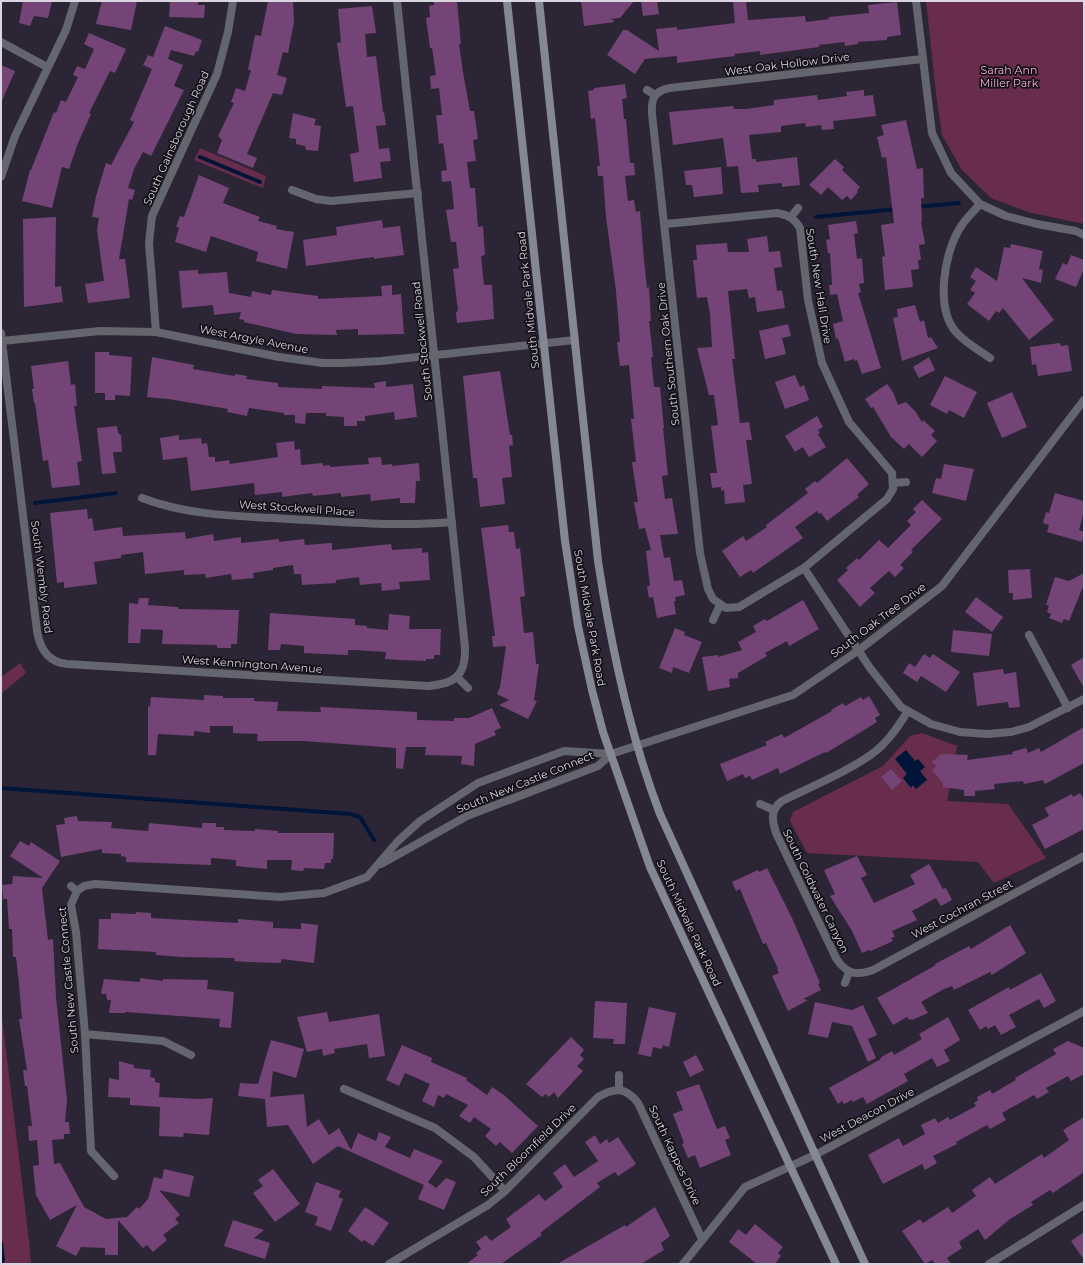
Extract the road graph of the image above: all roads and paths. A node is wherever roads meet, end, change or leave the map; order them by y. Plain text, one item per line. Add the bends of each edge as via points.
1 (75, 1) edge
2 (233, 1) edge
3 (397, 1) edge
4 (507, 1) edge
5 (539, 1) edge
6 (916, 1) edge
7 (1, 42) edge
8 (922, 59) junction
9 (48, 67) junction
10 (648, 90) dead end
11 (655, 95) junction
12 (1, 177) edge
13 (292, 190) dead end
14 (418, 193) junction
15 (980, 204) junction
16 (798, 208) dead end
17 (791, 217) junction
18 (666, 224) junction
19 (1084, 235) edge
20 (156, 332) junction
21 (1, 337) edge
22 (575, 340) junction
23 (544, 344) junction
24 (435, 356) junction
25 (990, 358) dead end
26 (1084, 400) edge
27 (906, 482) dead end
28 (894, 483) junction
29 (142, 498) dead end
30 (452, 522) junction
31 (804, 568) junction
32 (721, 606) junction
33 (713, 620) dead end
34 (1029, 635) dead end
35 (860, 650) junction
36 (46, 654) joint
37 (457, 677) junction
38 (468, 688) dead end
39 (1084, 699) edge
40 (1068, 708) junction
41 (908, 711) junction
42 (638, 747) junction
43 (611, 754) junction
44 (760, 804) dead end
45 (773, 812) junction
46 (1084, 856) edge
47 (377, 866) junction
48 (849, 972) junction
49 (845, 982) dead end
50 (1084, 1011) edge
51 (85, 1034) junction
52 (191, 1056) dead end
53 (619, 1075) dead end
54 (344, 1089) dead end
55 (619, 1090) junction
56 (815, 1155) junction
57 (790, 1167) junction
58 (114, 1176) dead end
59 (505, 1190) junction
60 (1084, 1205) edge
61 (702, 1239) junction
62 (389, 1264) edge
63 (683, 1264) edge
64 (836, 1264) edge
65 (864, 1264) edge
66 (989, 1264) edge

1 - 9 street via 66,30
2 - 20 street, South Gainsborough Road via 217,74 152,216 149,243
3 - 14 street, South Stockwell Road
4 - 23 main road, South Midvale Park Road
5 - 22 main road, South Midvale Park Road
6 - 8 street
7 - 9 street
8 - 11 street, West Oak Hollow Drive via 670,88
8 - 15 street via 932,133 951,173
9 - 12 street via 15,136
10 - 11 street
11 - 18 street, South Southern Oak Drive via 652,114
13 - 14 street via 316,200 331,201
14 - 24 street, South Stockwell Road
15 - 19 street via 1006,216
15 - 25 street via 960,228 948,254 943,286 947,314 956,332
16 - 17 street
17 - 18 street via 786,214 765,214
17 - 28 street, South New Hall Drive via 800,228 808,300 822,362 849,422 892,473
18 - 32 street, South Southern Oak Drive via 700,553 708,589
20 - 21 street, West Argyle Avenue via 93,331
20 - 24 street, West Argyle Avenue via 271,356 323,363 361,363
21 - 36 street, South Wembly Road via 37,631 41,647
22 - 23 street, West Argyle Avenue
22 - 42 main road, South Midvale Park Road via 602,582 615,653
23 - 24 street, West Argyle Avenue
23 - 43 main road, South Midvale Park Road via 573,598 592,690
24 - 30 street, South Stockwell Road
26 - 35 street, South Oak Tree Drive via 942,586
27 - 28 street
28 - 31 street via 887,499
29 - 30 street, West Stockwell Place via 171,508 204,514 389,525
30 - 37 street, South Stockwell Road via 465,648 463,668
31 - 32 street via 739,607
31 - 35 street via 846,634
32 - 33 street
34 - 40 street
35 - 41 street via 870,668 901,707
35 - 42 street, South Oak Tree Drive via 793,695
36 - 37 street, West Kennington Avenue via 51,660 67,664 428,686 449,682
37 - 38 street
39 - 40 street
40 - 41 street via 1029,727 987,734 960,732 931,724
41 - 45 street via 890,737 877,750 782,801
42 - 43 street, South Oak Tree Drive
42 - 56 main road, South Midvale Park Road via 660,814
43 - 47 street, South New Castle Connect via 598,766 467,816
43 - 47 street, South New Castle Connect via 564,751 478,784 420,821 398,841
43 - 57 main road, South Midvale Park Road via 650,867
44 - 45 street
45 - 48 street, South Coldwater Canyon via 776,833 829,945 840,966
46 - 48 street, West Cochran Street via 873,970 856,974
47 - 51 street, South New Castle Connect via 367,877 324,893 280,897 108,884 74,888 71,905 76,932
48 - 49 street
50 - 56 street, West Deacon Drive
51 - 52 street via 163,1041
51 - 58 street, South New Castle Connect via 91,1151
53 - 55 street
54 - 59 street via 435,1128 474,1157
55 - 59 street, South Bloomfield Drive via 598,1096
55 - 61 street, South Kappes Drive via 632,1095 638,1103
56 - 57 street, West Deacon Drive
56 - 65 main road, South Midvale Park Road
57 - 61 street, West Deacon Drive via 745,1187
57 - 64 main road, South Midvale Park Road
59 - 62 street, South Bloomfield Drive via 488,1205
60 - 66 street
61 - 63 street, West Deacon Drive

